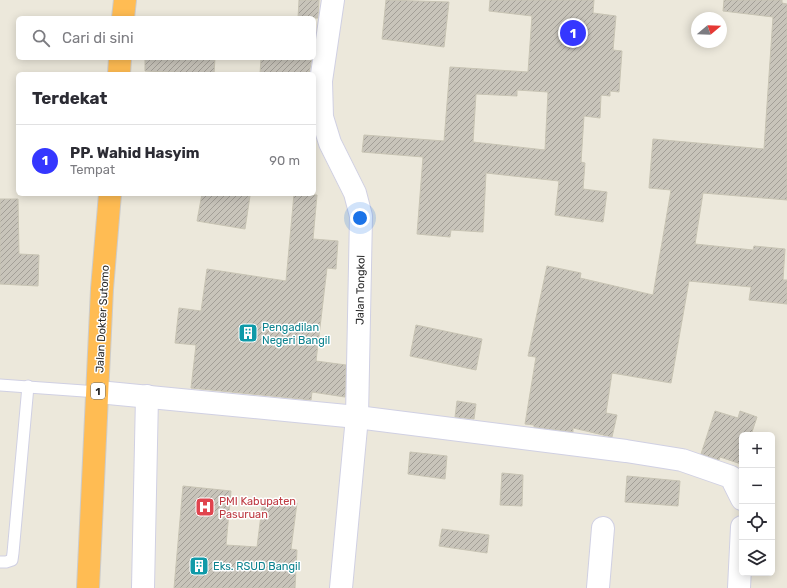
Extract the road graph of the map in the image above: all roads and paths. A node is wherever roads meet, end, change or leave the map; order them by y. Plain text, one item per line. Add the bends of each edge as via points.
1 (125, 0) edge
2 (334, 0) edge
3 (123, 16) edge
4 (120, 60) edge
5 (119, 72) edge
6 (110, 196) edge
7 (0, 385) edge
8 (28, 386) junction
9 (98, 392) junction
10 (147, 396) junction
11 (357, 417) junction
12 (739, 493) edge
13 (603, 528) dead end
14 (741, 540) edge
15 (0, 562) edge
16 (88, 588) edge
17 (144, 588) edge
18 (341, 588) edge
19 (598, 588) edge
20 (739, 588) edge

1 - 3 highway
2 - 11 street, Jalan Tongkol via 321,81 322,117 330,143 355,193 361,216
4 - 5 highway
6 - 9 highway, Jalan Dokter Sutomo / 1 via 102,289
7 - 8 lane
8 - 9 lane
8 - 15 lane via 12,560
9 - 10 street
9 - 16 highway, Jalan Dokter Sutomo / 1
10 - 11 street
10 - 17 street
11 - 12 street via 682,460 731,477
11 - 18 street, Jalan Tongkol
13 - 19 street
14 - 20 street

